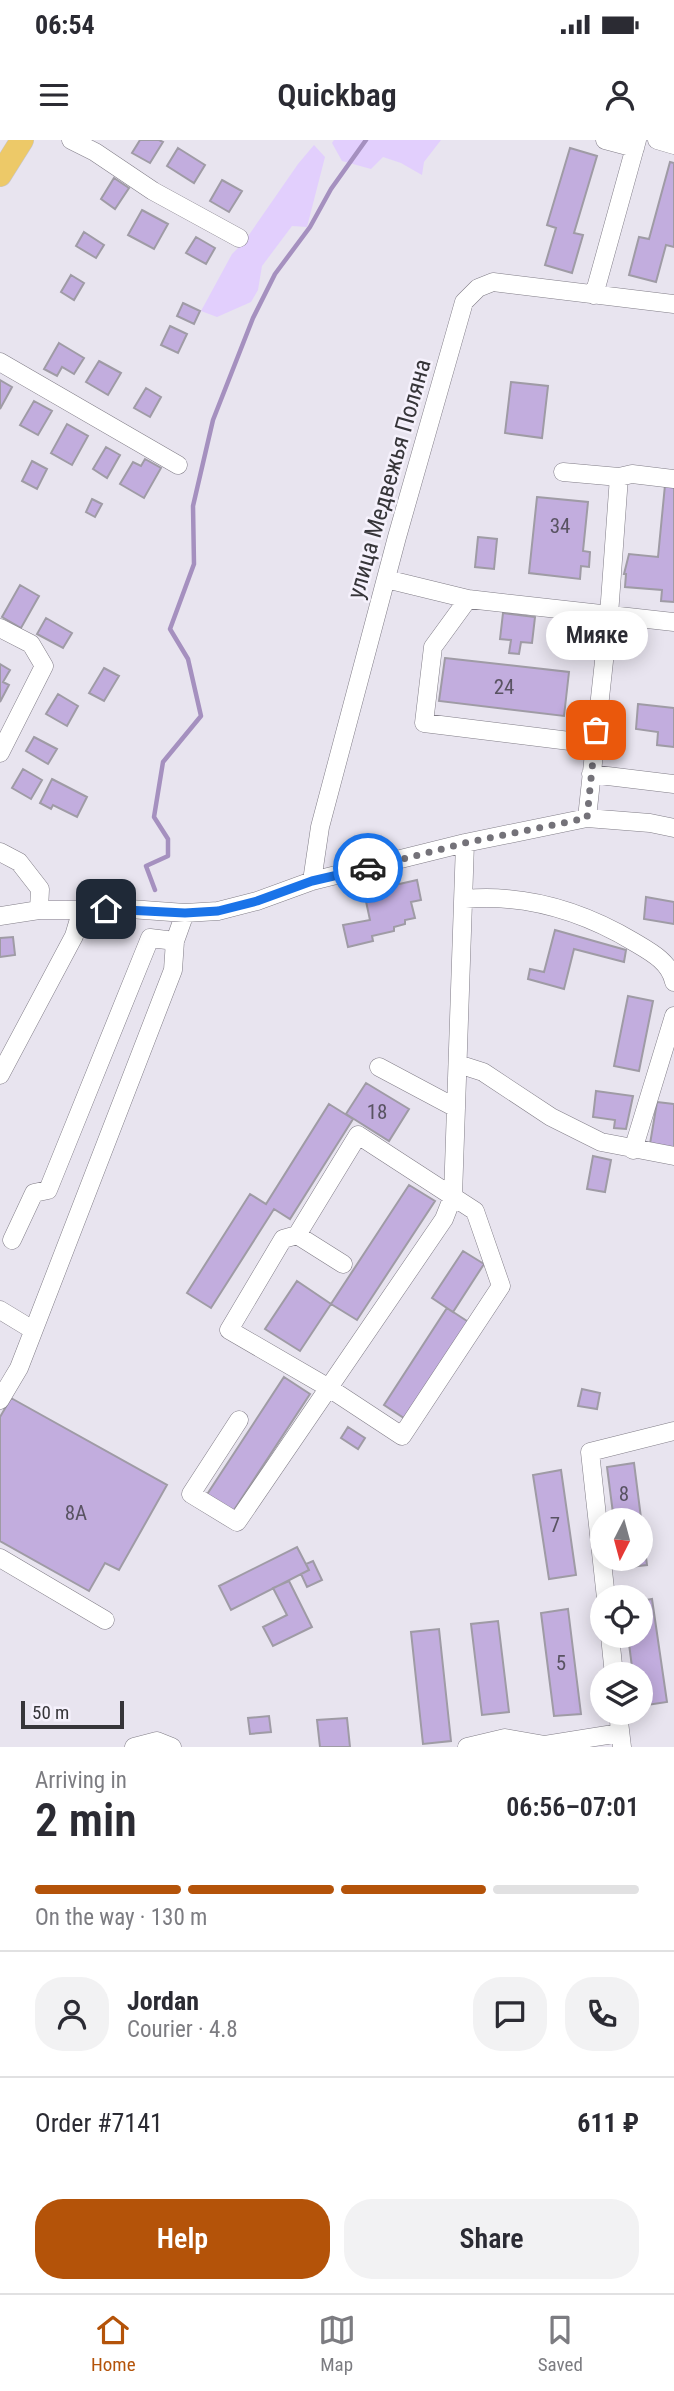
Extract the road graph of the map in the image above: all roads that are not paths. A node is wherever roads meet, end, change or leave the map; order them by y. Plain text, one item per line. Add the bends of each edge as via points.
1 (22, 140) edge
2 (71, 140) edge
3 (605, 140) edge
4 (657, 140) edge
5 (636, 144) edge
6 (674, 145) edge
7 (0, 174) edge
8 (239, 238) dead end
9 (594, 295) junction
10 (674, 304) edge
11 (0, 362) edge
12 (178, 465) dead end
13 (564, 472) dead end
14 (619, 477) junction
15 (674, 479) edge
16 (386, 579) junction
17 (468, 599) junction
18 (609, 615) junction
19 (674, 622) edge
20 (0, 628) edge
21 (594, 744) junction
22 (0, 753) edge
23 (591, 774) junction
24 (674, 784) edge
25 (587, 818) junction
26 (674, 828) edge
27 (465, 843) junction
28 (0, 852) edge
29 (312, 881) junction
30 (465, 899) junction
31 (39, 909) junction
32 (82, 909) junction
33 (185, 913) junction
34 (0, 916) edge
35 (175, 941) junction
36 (674, 982) edge
37 (674, 1016) edge
38 (458, 1064) junction
39 (379, 1067) dead end
40 (0, 1075) edge
41 (456, 1108) junction
42 (633, 1150) junction
43 (674, 1156) edge
44 (453, 1196) junction
45 (297, 1235) junction
46 (12, 1240) dead end
47 (344, 1264) dead end
48 (0, 1310) edge
49 (33, 1330) junction
50 (328, 1388) junction
51 (0, 1400) edge
52 (239, 1420) dead end
53 (674, 1431) edge
54 (0, 1558) edge
55 (605, 1585) edge
56 (105, 1620) dead end
57 (621, 1740) edge
58 (134, 1747) edge
59 (172, 1747) edge
60 (467, 1747) edge

1 - 7 main road
2 - 8 street
3 - 5 street
4 - 6 street
5 - 9 street
9 - 10 street, улица Медвежья Поляна
9 - 16 street, улица Медвежья Поляна via 493,282 478,288 464,302
11 - 12 street
13 - 14 street
14 - 15 street
14 - 18 street
16 - 17 street
16 - 29 street, улица Медвежья Поляна via 320,827
17 - 18 street
17 - 21 street via 433,647 424,723
18 - 19 street
18 - 21 street
20 - 22 street via 32,644 44,666
21 - 23 street
23 - 24 street
23 - 25 street
25 - 26 street
25 - 27 street
27 - 29 street
27 - 30 street
28 - 31 street via 19,862 40,889
29 - 33 street via 218,911
30 - 36 street via 486,897 548,906 609,927 650,951 671,970
30 - 38 street
31 - 32 street
31 - 34 street
32 - 33 street
32 - 40 street via 74,936
33 - 35 street
35 - 46 street via 150,938 48,1190 34,1193
35 - 49 street via 173,970
37 - 42 street
38 - 41 street
38 - 42 street via 484,1072 551,1117 601,1142
39 - 41 street
41 - 44 street
42 - 43 street
44 - 45 street via 358,1135
44 - 50 street via 444,1219
44 - 50 street via 475,1211 500,1286 402,1436
45 - 47 street
45 - 50 street via 283,1239 229,1330
48 - 49 street
49 - 51 street via 19,1368
50 - 52 street via 237,1522 191,1494
53 - 55 street via 590,1452
54 - 56 street
57 - 60 street via 545,1745 505,1738
58 - 59 street via 157,1741

